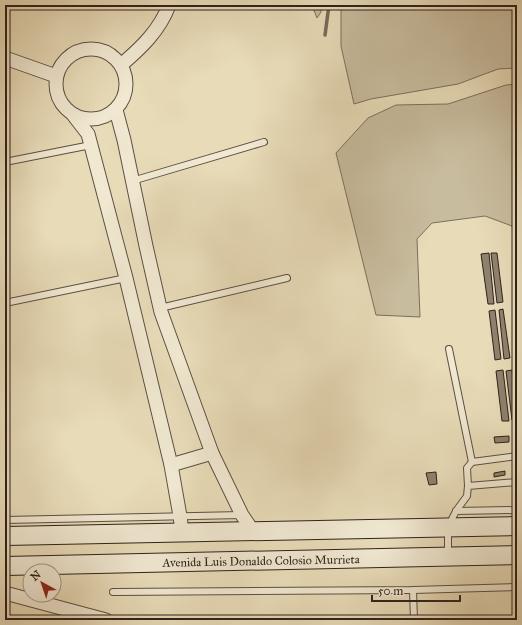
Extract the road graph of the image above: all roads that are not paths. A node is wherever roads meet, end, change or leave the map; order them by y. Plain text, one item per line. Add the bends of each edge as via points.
1 (169, 5) edge
2 (5, 58) edge
3 (121, 65) junction
4 (56, 76) junction
5 (116, 110) junction
6 (74, 116) junction
7 (264, 142) dead end
8 (91, 145) junction
9 (5, 162) edge
10 (132, 181) junction
11 (126, 278) junction
12 (287, 278) dead end
13 (5, 303) edge
14 (160, 308) junction
15 (449, 349) dead end
16 (212, 453) junction
17 (517, 456) edge
18 (472, 462) junction
19 (171, 465) junction
20 (517, 482) edge
21 (468, 486) junction
22 (517, 510) edge
23 (242, 515) junction
24 (452, 519) junction
25 (5, 520) edge
26 (181, 524) junction
27 (517, 526) edge
28 (253, 531) junction
29 (5, 536) edge
30 (517, 555) edge
31 (448, 557) junction
32 (5, 566) edge
33 (517, 587) edge
34 (413, 590) junction
35 (113, 592) dead end
36 (5, 593) edge
37 (106, 620) edge
38 (414, 620) edge

1 - 3 street via 147,41
2 - 4 street
3 - 4 street via 113,56 103,51 79,50 61,65
3 - 5 street via 126,76 126,88 123,100
4 - 6 street via 55,88 58,99
5 - 6 street via 96,120
5 - 10 street
6 - 8 street via 88,134
7 - 10 lane
8 - 9 lane
8 - 11 street
10 - 14 street
11 - 13 lane
11 - 19 street
12 - 14 lane
14 - 16 street
15 - 18 lane
16 - 19 street
16 - 23 street
17 - 18 lane
18 - 21 lane via 467,468
19 - 26 street
20 - 21 lane
21 - 24 lane via 467,496
22 - 24 lane
23 - 26 lane
23 - 28 street
24 - 27 main road
24 - 28 main road
24 - 31 lane
25 - 26 lane
26 - 28 main road
26 - 29 main road
30 - 31 main road, Avenida Luis Donaldo Colosio Murrieta
31 - 32 main road, Avenida Luis Donaldo Colosio Murrieta
33 - 34 lane
34 - 35 lane
34 - 38 lane
36 - 37 street

